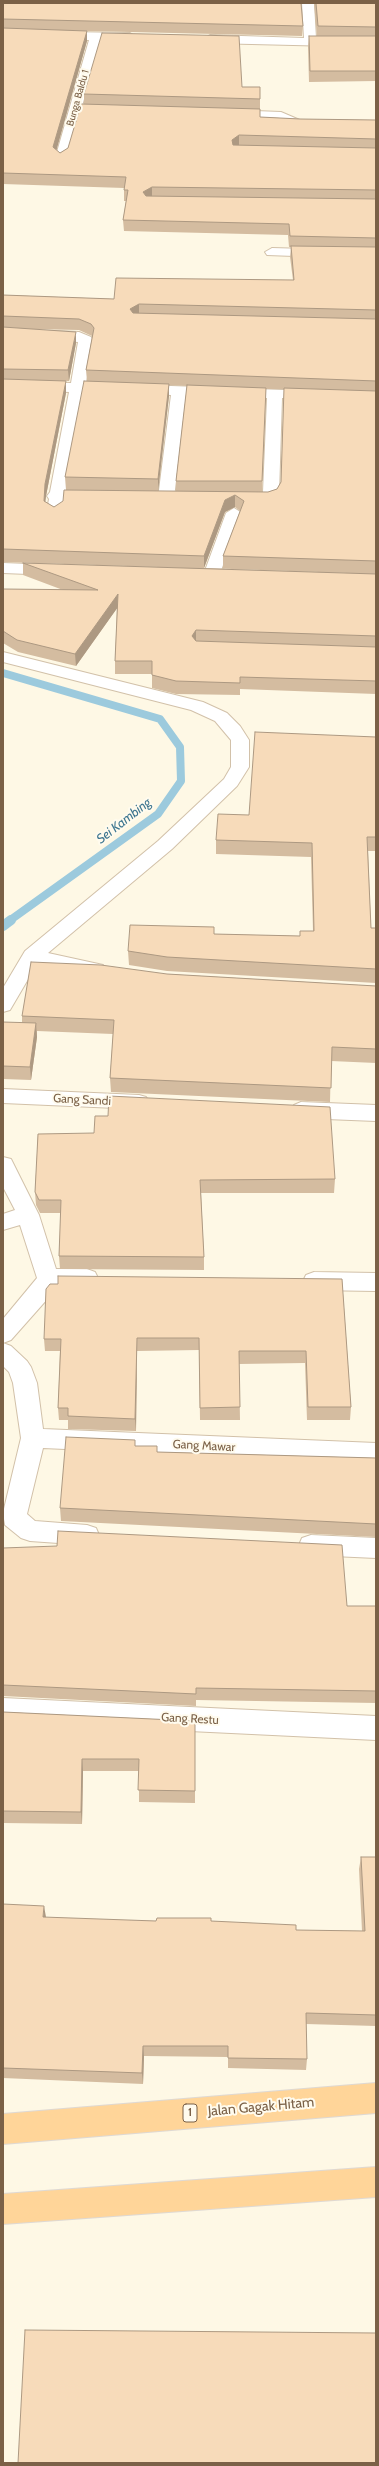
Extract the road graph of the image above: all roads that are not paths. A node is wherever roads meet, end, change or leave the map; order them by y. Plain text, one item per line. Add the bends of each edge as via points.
1 (308, 3) edge
2 (3, 35) edge
3 (96, 36) junction
4 (143, 38) edge
5 (197, 39) edge
6 (310, 42) junction
7 (376, 43) edge
8 (74, 110) junction
9 (122, 111) edge
10 (217, 114) edge
11 (376, 127) edge
12 (61, 159) edge
13 (272, 252) dead end
14 (376, 255) edge
15 (3, 333) edge
16 (3, 385) edge
17 (76, 388) junction
18 (179, 392) junction
19 (275, 394) junction
20 (329, 396) edge
21 (55, 496) junction
22 (111, 497) edge
23 (150, 498) edge
24 (166, 498) junction
25 (182, 498) edge
26 (54, 513) edge
27 (3, 568) edge
28 (72, 570) edge
29 (211, 576) edge
30 (3, 657) edge
31 (32, 956) junction
32 (115, 972) edge
33 (3, 1005) edge
34 (3, 1096) edge
35 (162, 1103) edge
36 (281, 1109) edge
37 (376, 1113) edge
38 (3, 1165) edge
39 (14, 1219) edge
40 (48, 1278) junction
41 (104, 1279) edge
42 (296, 1281) edge
43 (376, 1282) edge
44 (3, 1334) edge
45 (3, 1352) edge
46 (33, 1438) junction
47 (376, 1453) edge
48 (8, 1518) edge
49 (110, 1536) edge
50 (290, 1544) edge
51 (376, 1548) edge
52 (3, 1710) edge
53 (376, 1728) edge
54 (376, 2098) edge
55 (3, 2129) edge
56 (376, 2182) edge
57 (3, 2209) edge

1 - 6 street
2 - 3 street
3 - 4 street
3 - 8 street, Bunga Baldu 1
5 - 6 street
6 - 7 street
8 - 9 street
8 - 12 street, Bunga Baldu 1
10 - 11 street via 282,116 300,125
13 - 14 street
15 - 17 street via 85,338
16 - 17 street
17 - 18 street
17 - 21 street
18 - 19 street
18 - 24 street
19 - 20 street
19 - 29 street via 272,494 261,500 232,506
21 - 22 street
21 - 26 street
23 - 24 street
24 - 25 street
27 - 28 street
30 - 31 street via 197,706 221,717 240,740 240,768 231,782 165,845
31 - 32 street
31 - 33 street
34 - 35 street, Gang Sandi
36 - 37 street
38 - 39 street
39 - 40 street
40 - 41 street
40 - 44 street via 42,1290
42 - 43 street
45 - 46 street via 19,1367 25,1383
46 - 47 street, Gang Mawar
46 - 48 street
48 - 49 street via 30,1531
50 - 51 street
52 - 53 street, Gang Restu
54 - 55 highway, Jalan Gagak Hitam / 1
56 - 57 highway

